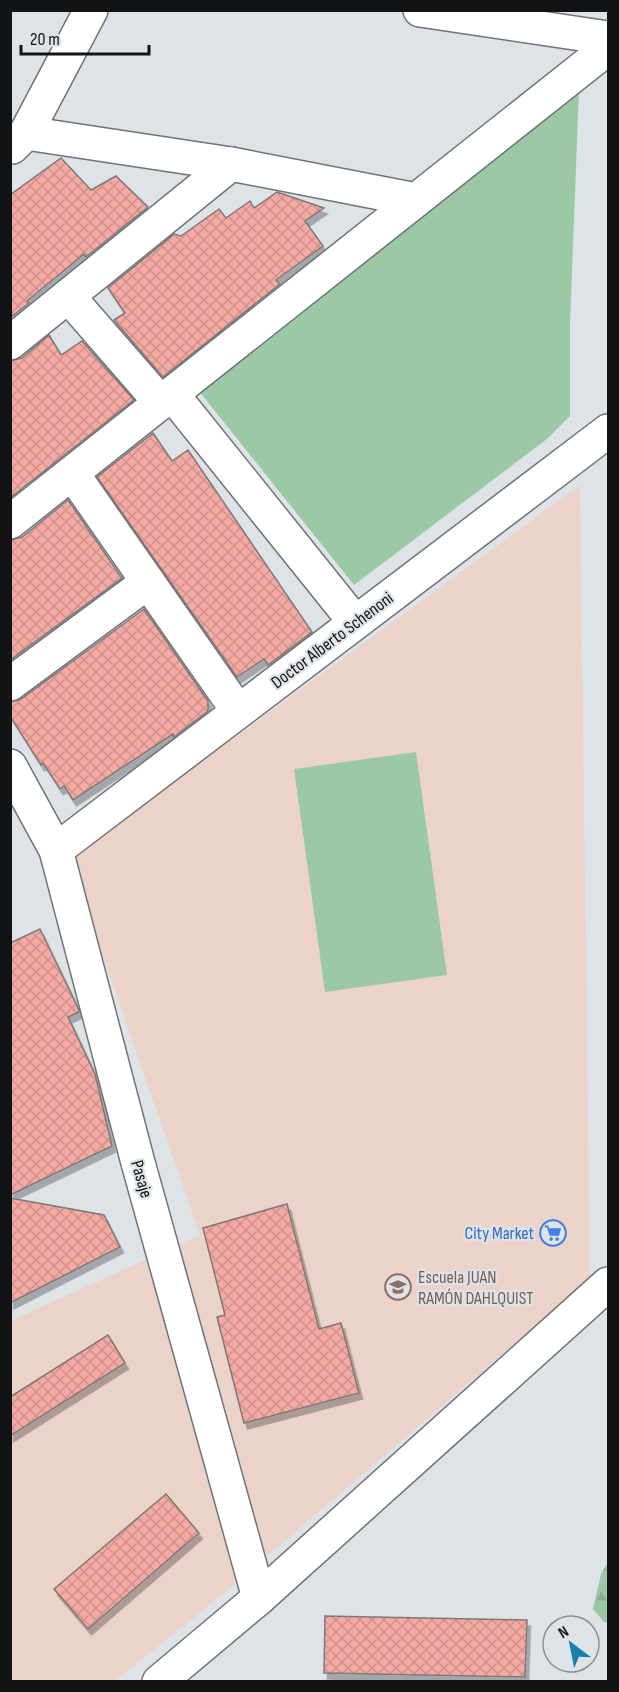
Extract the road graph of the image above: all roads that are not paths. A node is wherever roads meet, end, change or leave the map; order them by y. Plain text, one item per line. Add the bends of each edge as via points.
1 (91, 10) edge
2 (420, 10) edge
3 (609, 38) edge
4 (609, 48) edge
5 (18, 140) edge
6 (231, 164) junction
7 (417, 200) junction
8 (68, 296) junction
9 (10, 343) edge
10 (166, 398) junction
11 (609, 431) edge
12 (72, 473) junction
13 (10, 522) edge
14 (148, 582) junction
15 (355, 622) junction
16 (10, 684) edge
17 (238, 711) junction
18 (10, 766) edge
19 (56, 850) junction
20 (609, 1284) edge
21 (260, 1598) junction
22 (159, 1682) edge

1 - 5 street
2 - 3 street
4 - 7 street
5 - 6 street
6 - 7 street
6 - 8 street
7 - 10 street
8 - 9 street
8 - 10 street
10 - 12 street
10 - 15 street
11 - 15 street, Doctor Alberto Schenoni
12 - 13 street
12 - 14 street
14 - 16 street
14 - 17 street
15 - 17 street, Doctor Alberto Schenoni
17 - 19 street, Doctor Alberto Schenoni
18 - 19 street, Pasaje
19 - 21 street, Pasaje via 136,1159
20 - 21 street
21 - 22 street

